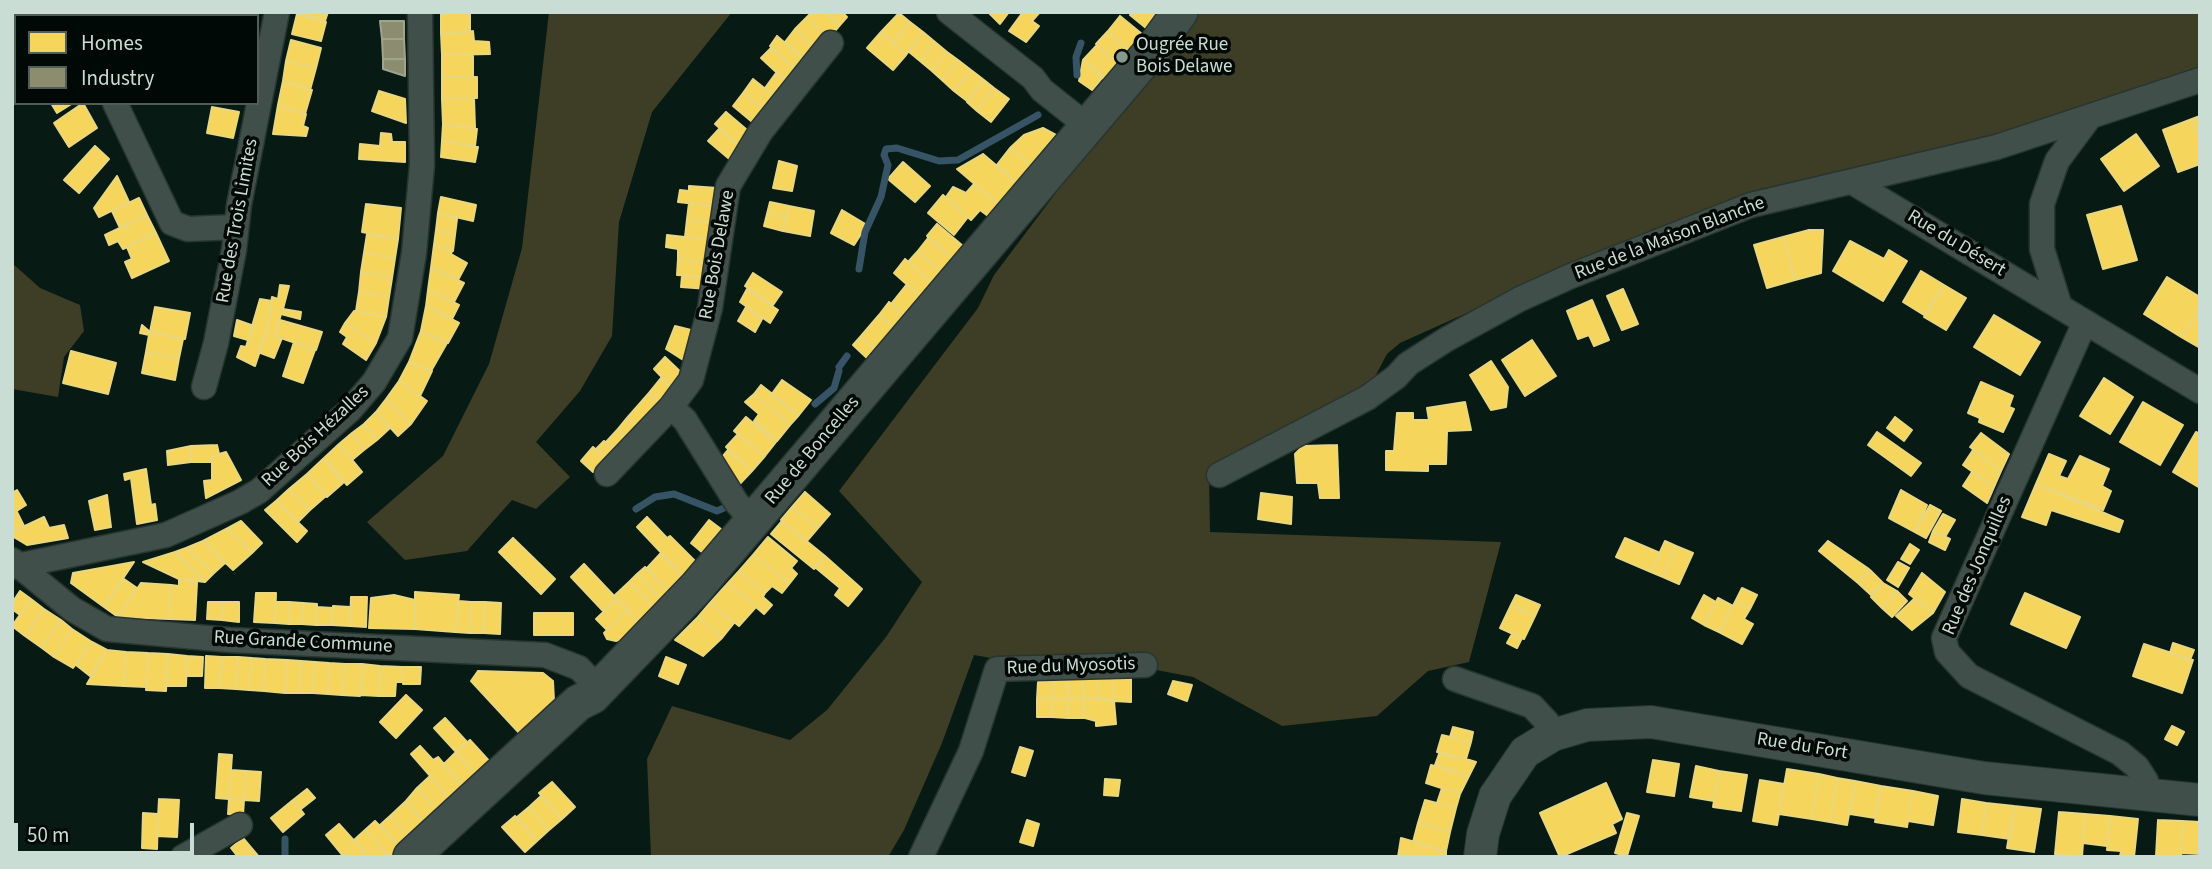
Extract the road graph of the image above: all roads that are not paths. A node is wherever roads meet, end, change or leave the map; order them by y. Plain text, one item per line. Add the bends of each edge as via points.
1 (277, 12) edge
2 (420, 12) edge
3 (949, 12) edge
4 (1180, 12) edge
5 (831, 43) dead end
6 (2200, 80) edge
7 (116, 105) edge
8 (2089, 118) junction
9 (1086, 125) junction
10 (1852, 182) junction
11 (236, 227) junction
12 (2060, 307) junction
13 (2085, 322) junction
14 (204, 387) dead end
15 (2200, 391) edge
16 (671, 407) junction
17 (607, 474) dead end
18 (1219, 475) dead end
19 (753, 522) junction
20 (14, 564) edge
21 (1145, 665) dead end
22 (1455, 679) dead end
23 (599, 689) junction
24 (1553, 735) junction
25 (2148, 797) junction
26 (2200, 800) edge
27 (240, 825) dead end
28 (183, 857) edge
29 (411, 857) edge
30 (921, 857) edge
31 (1480, 857) edge

1 - 11 street, Rue des Trois Limites
2 - 20 street, Rue Bois Hézalles via 422,165 414,253 400,338 374,383 259,491 219,512 166,535
3 - 9 street
4 - 9 main road, Rue de Boncelles
5 - 16 street, Rue Bois Delawe via 761,131 729,186 705,333 691,380
6 - 8 street, Rue de la Maison Blanche
7 - 11 street via 172,223 188,229
8 - 10 street, Rue de la Maison Blanche via 1997,147
8 - 12 street via 2057,160 2042,204 2042,249
9 - 19 main road, Rue de Boncelles
10 - 12 street, Rue du Désert
10 - 18 street, Rue de la Maison Blanche via 1751,205 1520,299 1408,363 1367,398
11 - 14 street, Rue des Trois Limites
12 - 13 street, Rue du Désert
13 - 15 street, Rue du Désert
13 - 25 street, Rue des Jonquilles via 1944,638 1947,652 1969,676 2120,753 2146,781
16 - 17 street, Rue Bois Delawe
16 - 19 street via 685,420
19 - 23 main road, Rue de Boncelles
20 - 23 street, Rue Grande Commune via 72,609 107,629 230,640 545,655 579,668
21 - 30 street, Rue du Myosotis via 997,669 971,751
22 - 24 street via 1532,706
23 - 29 main road, Rue de Boncelles via 578,703
24 - 25 street, Rue du Fort via 1587,725 1651,722 1984,778
24 - 31 street, Rue du Fort via 1525,752 1495,796
25 - 26 street, Rue du Fort
27 - 28 street

